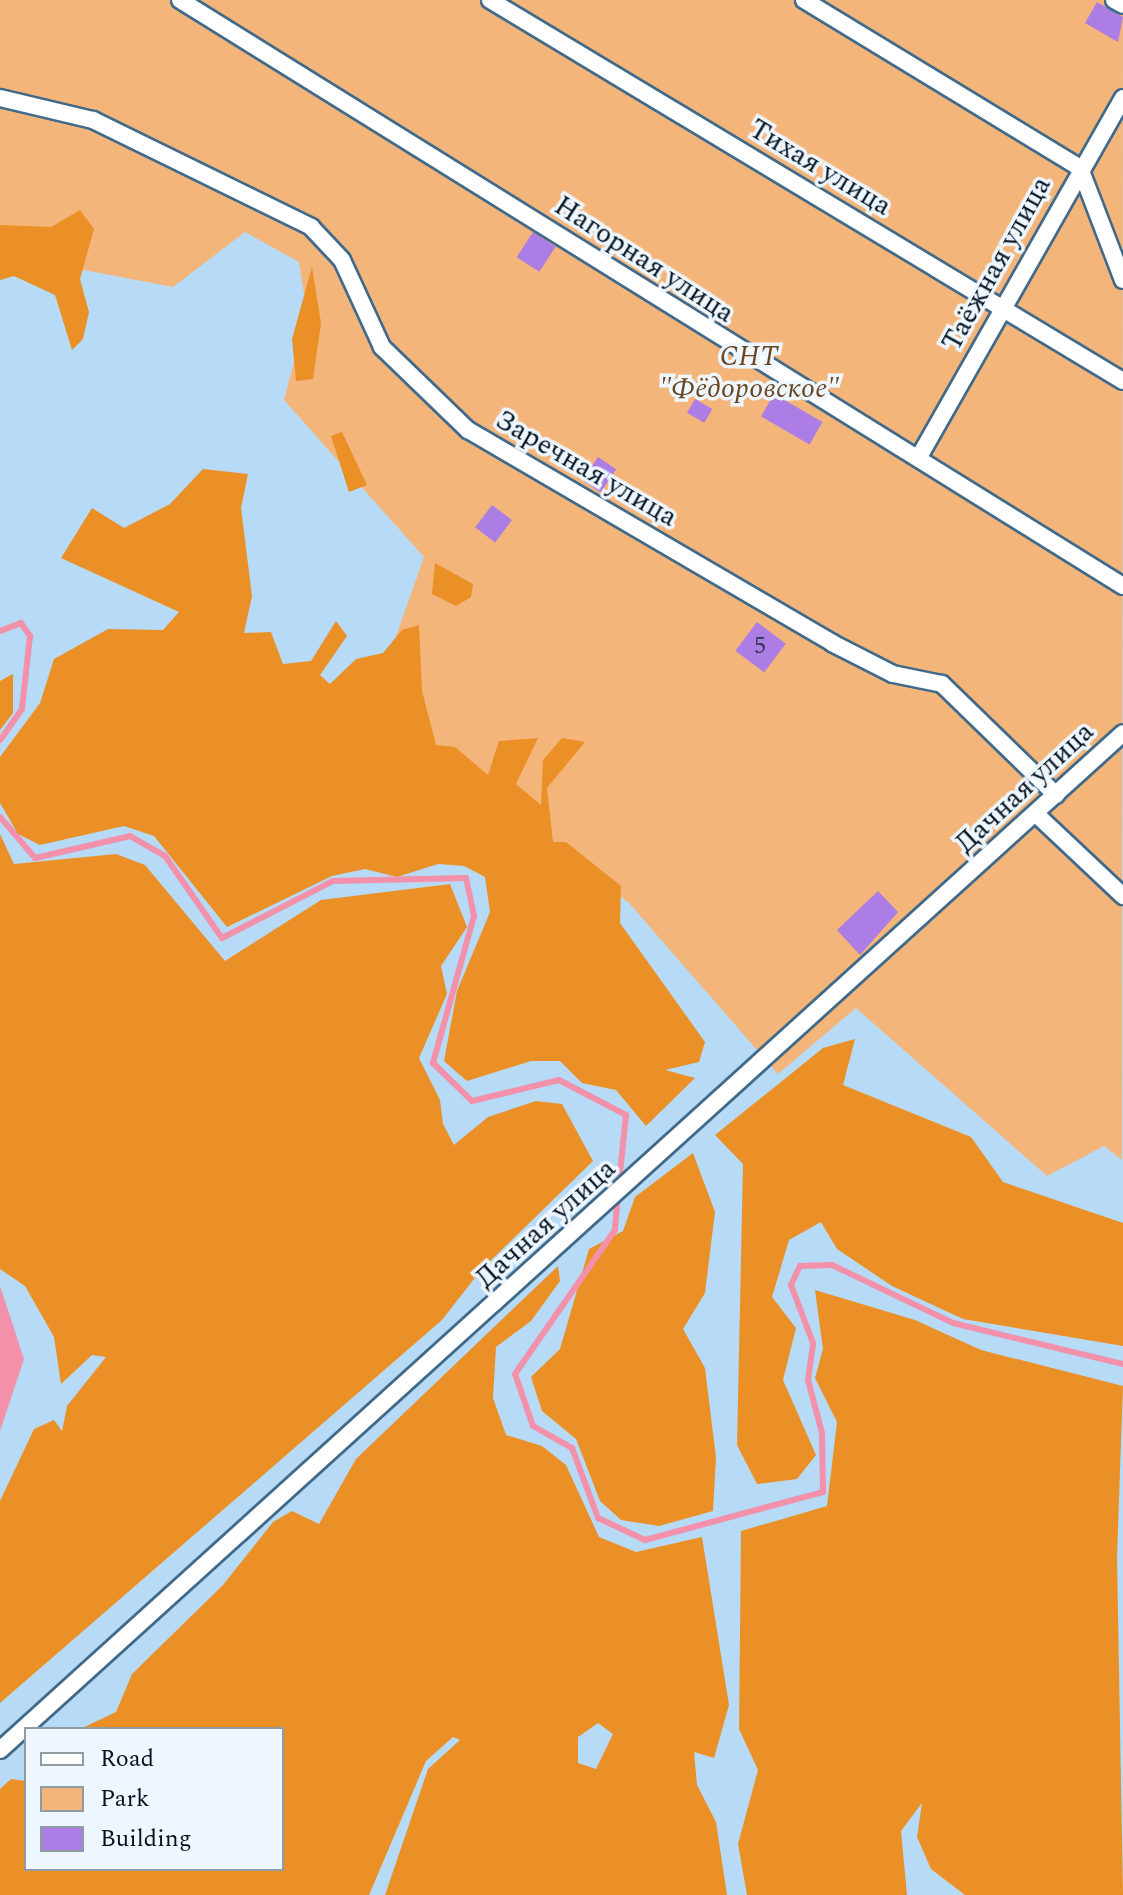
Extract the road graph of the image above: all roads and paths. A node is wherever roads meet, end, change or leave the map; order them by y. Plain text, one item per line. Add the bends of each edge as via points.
1 (180, 0) edge
2 (490, 0) edge
3 (804, 0) edge
4 (1114, 0) edge
5 (1123, 5) edge
6 (0, 98) edge
7 (1123, 98) edge
8 (1080, 168) junction
9 (1123, 280) edge
10 (1003, 308) junction
11 (1123, 381) edge
12 (919, 457) junction
13 (1123, 586) edge
14 (1123, 733) edge
15 (1056, 795) junction
16 (1036, 814) junction
17 (1123, 896) edge
18 (25, 1727) edge
19 (24, 1728) edge
20 (0, 1750) edge

1 - 12 street, Нагорная улица via 725,344
2 - 10 street, Тихая улица
3 - 8 street
4 - 5 street
6 - 15 street, Заречная улица via 93,120 311,227 342,260 382,347 468,430 832,643 893,674 942,684
7 - 8 street, Таёжная улица
8 - 9 street
8 - 10 street, Таёжная улица
10 - 11 street, Тихая улица
10 - 12 street, Таёжная улица
12 - 13 street, Нагорная улица
14 - 15 street, Дачная улица
15 - 16 street, Дачная улица
16 - 17 street
16 - 18 street, Дачная улица
19 - 20 street, Дачная улица

